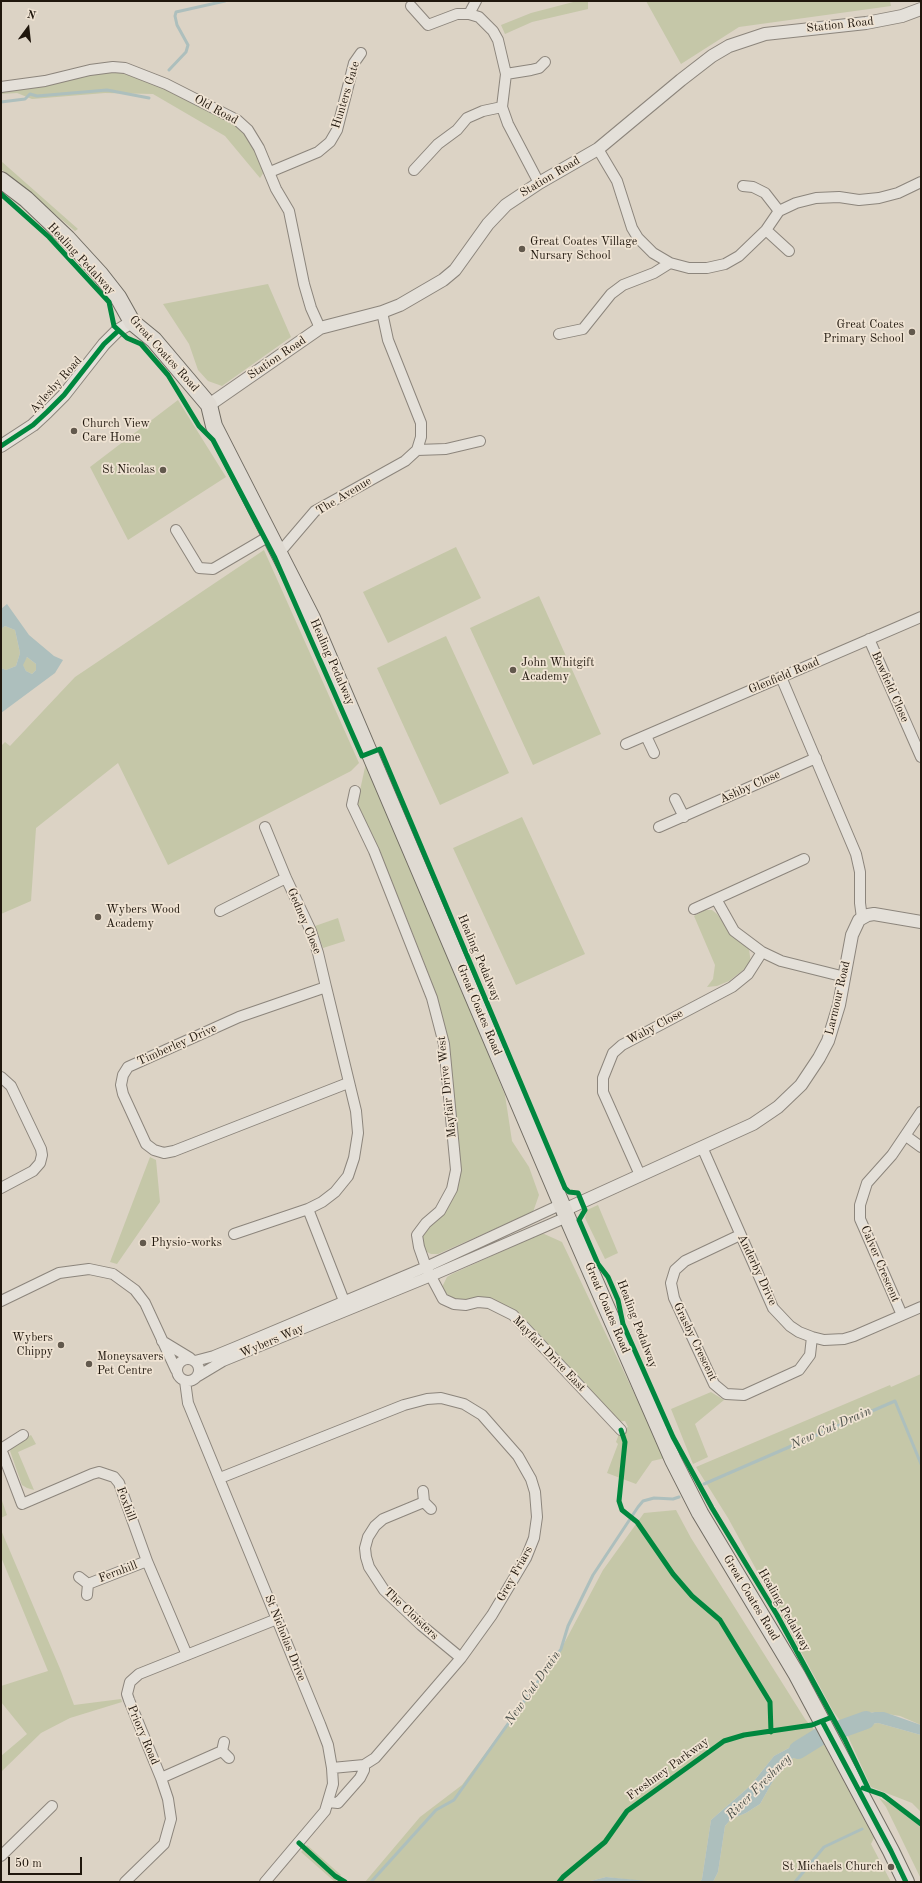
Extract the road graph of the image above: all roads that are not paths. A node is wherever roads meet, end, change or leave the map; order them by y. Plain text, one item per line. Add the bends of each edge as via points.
1 (476, 1) edge
2 (412, 6) dead end
3 (921, 9) edge
4 (469, 14) junction
5 (361, 53) dead end
6 (545, 62) dead end
7 (506, 74) junction
8 (1, 87) edge
9 (502, 107) junction
10 (598, 149) junction
11 (414, 170) dead end
12 (270, 172) junction
13 (1, 180) edge
14 (921, 182) edge
15 (539, 183) junction
16 (743, 186) dead end
17 (780, 211) junction
18 (766, 230) junction
19 (789, 250) dead end
20 (670, 263) junction
21 (382, 312) junction
22 (132, 322) junction
23 (320, 328) junction
24 (559, 334) dead end
25 (209, 405) junction
26 (480, 441) dead end
27 (1, 446) edge
28 (417, 450) junction
29 (176, 530) dead end
30 (271, 535) junction
31 (280, 552) junction
32 (921, 617) edge
33 (869, 639) junction
34 (781, 677) junction
35 (646, 736) junction
36 (626, 744) dead end
37 (654, 753) dead end
38 (921, 757) edge
39 (816, 758) junction
40 (355, 791) dead end
41 (675, 799) dead end
42 (684, 817) junction
43 (265, 827) dead end
44 (659, 827) dead end
45 (804, 859) dead end
46 (286, 878) junction
47 (716, 899) junction
48 (694, 909) dead end
49 (220, 911) dead end
50 (862, 918) junction
51 (921, 922) edge
52 (762, 952) junction
53 (845, 977) junction
54 (326, 987) junction
55 (1, 1076) edge
56 (348, 1083) junction
57 (921, 1112) edge
58 (906, 1136) junction
59 (702, 1147) junction
60 (921, 1147) edge
61 (640, 1174) junction
62 (1, 1188) edge
63 (308, 1209) junction
64 (564, 1210) junction
65 (234, 1234) dead end
66 (740, 1234) junction
67 (429, 1271) junction
68 (1, 1301) edge
69 (346, 1305) junction
70 (921, 1307) edge
71 (902, 1315) junction
72 (812, 1337) junction
73 (162, 1341) junction
74 (192, 1359) junction
75 (176, 1370) junction
76 (198, 1376) junction
77 (185, 1381) junction
78 (621, 1430) dead end
79 (23, 1435) dead end
80 (1, 1449) edge
81 (220, 1478) junction
82 (423, 1491) dead end
83 (147, 1561) junction
84 (79, 1576) dead end
85 (88, 1584) junction
86 (87, 1595) dead end
87 (277, 1618) junction
88 (187, 1655) junction
89 (461, 1658) junction
90 (225, 1751) dead end
91 (364, 1765) junction
92 (332, 1768) junction
93 (161, 1778) junction
94 (328, 1802) junction
95 (52, 1806) dead end
96 (1, 1856) edge
97 (125, 1882) edge
98 (265, 1882) edge
99 (906, 1882) edge

1 - 4 street
2 - 4 street via 428,25 458,14
3 - 10 street, Station Road via 902,16 866,23 765,34 729,46 681,80
4 - 7 street via 479,17 493,31 498,40
5 - 12 street, Hunters Gate via 354,63 337,130 330,142 318,152
6 - 7 street via 539,68
7 - 9 street
8 - 12 street, Old Road via 114,67 137,71 237,120 248,130
9 - 11 street via 467,118 458,130 438,144
9 - 15 street via 508,124
10 - 15 street, Station Road
10 - 20 street via 617,181 632,228 638,238 652,253
12 - 23 street, Old Road via 276,189 289,211 304,284
13 - 22 main road, Great Coates Road via 26,199 91,264 118,297
14 - 17 street via 898,193 879,198 816,198 796,203
15 - 21 street, Station Road via 497,214 465,258 443,280 400,306
16 - 17 street via 753,187 765,193
17 - 18 street
18 - 19 street
18 - 20 street via 739,256 725,264 689,268
20 - 24 street via 654,273 623,285 610,294 583,329
21 - 23 street, Station Road
21 - 28 street via 388,340 421,424
22 - 25 main road, Great Coates Road via 154,340
22 - 27 street, Aylesby Road via 117,331 104,344 64,395 47,412 33,425
23 - 25 street, Station Road
25 - 30 main road, Great Coates Road via 214,426
26 - 28 street via 446,449
28 - 31 street, The Avenue via 405,461 315,511
29 - 30 street via 199,568 213,569
30 - 31 main road, Great Coates Road
31 - 64 main road, Great Coates Road via 312,618
32 - 33 street, Glenfield Road
33 - 34 street, Glenfield Road
33 - 38 street, Bowfield Close
34 - 35 street, Glenfield Road
34 - 39 street
35 - 36 street, Glenfield Road
35 - 37 street
39 - 42 street, Ashby Close
39 - 50 street via 859,862
40 - 67 street, Mayfair Drive West via 352,805 374,851 432,998 444,1044 456,1170 452,1189 440,1211 417,1235
41 - 42 street
42 - 44 street, Ashby Close
43 - 46 street, Gedney Close
45 - 47 street
46 - 49 street, Gedney Close
46 - 54 street, Gedney Close via 311,931
47 - 48 street
47 - 52 street via 734,931
50 - 51 street via 874,914
50 - 53 street, Larmour Road via 856,924 852,935
52 - 53 street via 781,961
52 - 61 street, Waby Close via 748,974 732,987 622,1045 614,1053 603,1078 604,1092
53 - 59 street, Larmour Road via 828,1041 801,1085 778,1107 753,1124
54 - 56 street
54 - 56 street, Timberley Drive via 239,1017 128,1067 121,1085 123,1094 146,1144 164,1153
55 - 62 street via 11,1086 42,1155 36,1169
56 - 63 street via 356,1112 358,1133 354,1158 348,1176 335,1192
57 - 58 street, Calver Crescent
58 - 60 street
58 - 71 street, Calver Crescent via 867,1183 860,1205 860,1219
59 - 61 street, Larmour Road
59 - 66 street, Anderby Drive
61 - 64 street, Larmour Road
63 - 65 street
63 - 69 street
64 - 67 street, Wybers Way
64 - 67 street, Wybers Way
64 - 99 main road, Great Coates Road via 690,1494 822,1721 892,1850
66 - 72 street, Anderby Drive via 773,1308 790,1326
66 - 72 street, Grasby Crescent via 685,1261 675,1270 671,1283 674,1298 714,1384 726,1394 744,1395 799,1370 810,1355
67 - 69 street, Wybers Way
67 - 78 street, Mayfair Drive East via 443,1300 466,1305 489,1303 513,1315
68 - 73 street via 59,1273 89,1268 108,1272 124,1281 145,1303
69 - 74 street, Wybers Way via 214,1356
69 - 76 street, Wybers Way via 223,1361
70 - 71 street, Anderby Drive
71 - 72 street, Anderby Drive via 844,1339 824,1340
73 - 74 street
73 - 75 street
74 - 75 street via 180,1361
74 - 76 street via 200,1368
75 - 77 street via 177,1375
76 - 77 street via 192,1381
77 - 81 street, St Nicholas Drive via 188,1403
79 - 80 street, Foxhill
80 - 83 street, Foxhill via 22,1504 92,1474 99,1472 114,1477 119,1483
81 - 87 street, St Nicholas Drive
81 - 89 street, Grey Friars via 416,1402 441,1398 454,1400 482,1415 525,1467 535,1492 537,1517 534,1538 526,1558 492,1615
82 - 89 street, The Cloisters via 428,1505 383,1519 374,1526 365,1548 366,1557 369,1567 384,1590
83 - 85 street, Fernhill
83 - 88 street, Foxhill
84 - 85 street, Fernhill
85 - 86 street, Fernhill
87 - 88 street, Priory Road
87 - 92 street, St Nicholas Drive via 325,1738
88 - 93 street, Priory Road via 139,1674 130,1682 128,1688 129,1700
89 - 91 street, Grey Friars via 375,1758
90 - 93 street
91 - 92 street
91 - 94 street, Grey Friars via 360,1778 338,1803
92 - 94 street, St Nicholas Drive via 333,1784
93 - 97 street, Priory Road via 171,1811 168,1834 161,1848
94 - 98 street, St Nicholas Drive via 325,1811 312,1828
95 - 96 street

